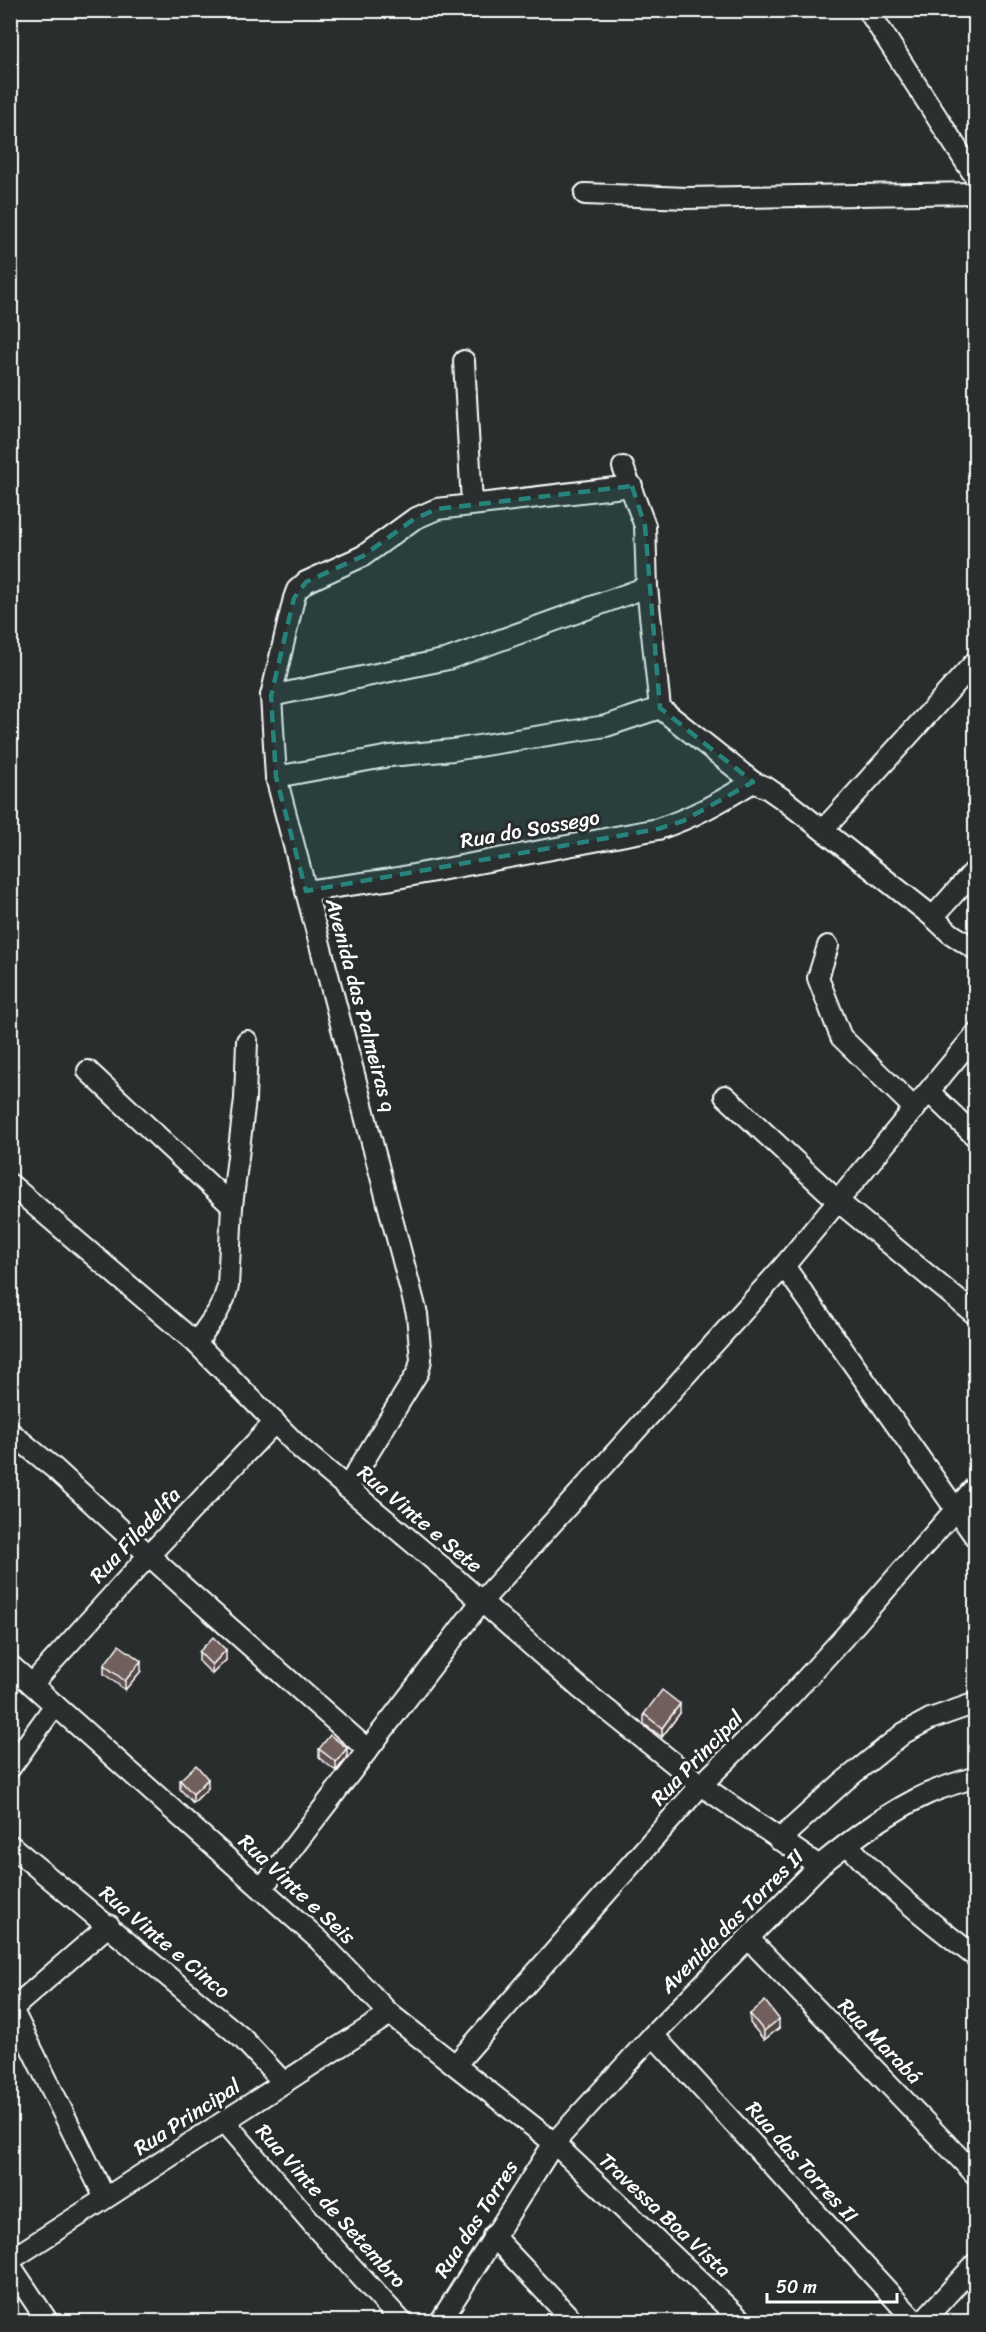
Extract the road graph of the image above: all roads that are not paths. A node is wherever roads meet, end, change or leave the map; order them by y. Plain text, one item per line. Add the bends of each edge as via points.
1 (868, 10) edge
2 (975, 178) edge
3 (975, 193) edge
4 (585, 194) dead end
5 (464, 361) dead end
6 (623, 467) dead end
7 (632, 486) junction
8 (472, 504) junction
9 (647, 587) junction
10 (975, 661) edge
11 (271, 696) junction
12 (660, 708) junction
13 (276, 777) junction
14 (753, 782) junction
15 (823, 830) junction
16 (975, 869) edge
17 (306, 891) junction
18 (933, 917) junction
19 (828, 946) dead end
20 (975, 950) edge
21 (975, 1034) edge
22 (247, 1041) dead end
23 (88, 1071) dead end
24 (929, 1092) junction
25 (726, 1096) dead end
26 (915, 1109) junction
27 (975, 1137) edge
28 (10, 1184) edge
29 (839, 1202) junction
30 (232, 1206) junction
31 (784, 1266) junction
32 (975, 1315) edge
33 (196, 1343) junction
34 (275, 1422) junction
35 (10, 1432) edge
36 (975, 1486) edge
37 (347, 1488) junction
38 (955, 1510) junction
39 (975, 1538) edge
40 (149, 1555) junction
41 (481, 1602) junction
42 (10, 1665) edge
43 (33, 1683) junction
44 (975, 1703) edge
45 (55, 1705) junction
46 (368, 1749) junction
47 (10, 1768) edge
48 (975, 1777) edge
49 (701, 1785) junction
50 (779, 1840) junction
51 (848, 1844) junction
52 (10, 1845) edge
53 (819, 1866) junction
54 (262, 1888) junction
55 (109, 1925) junction
56 (749, 1939) junction
57 (975, 1957) edge
58 (390, 2014) junction
59 (653, 2035) junction
60 (456, 2064) junction
61 (283, 2082) junction
62 (225, 2122) junction
63 (554, 2143) junction
64 (975, 2175) edge
65 (105, 2198) junction
66 (493, 2236) junction
67 (10, 2260) edge
68 (975, 2263) edge
69 (10, 2265) edge
70 (48, 2322) edge
71 (402, 2322) edge
72 (440, 2322) edge
73 (574, 2322) edge
74 (743, 2322) edge
75 (916, 2322) edge
76 (921, 2322) edge

1 - 2 street
3 - 4 street via 698,198
5 - 8 street
6 - 7 street
7 - 8 street, Avenida das Palmeiras q
7 - 9 street via 645,526
8 - 11 street, Avenida das Palmeiras q via 437,509 414,519 363,556 297,590
9 - 11 street via 448,659
9 - 12 street
10 - 15 street
11 - 13 street, Avenida das Palmeiras q
12 - 13 street via 606,726 390,756
12 - 14 street
13 - 17 street, Avenida das Palmeiras q
14 - 15 street
14 - 17 street, Rua do Sossego via 720,803 658,829 392,879
15 - 18 street
16 - 18 street
17 - 37 street, Avenida das Palmeiras q via 417,1314 420,1352 418,1372
18 - 20 street
19 - 26 street via 818,978 841,1037
21 - 24 street
22 - 30 street via 241,1151
23 - 30 street
24 - 26 street
24 - 27 street
25 - 29 street
26 - 29 street
28 - 33 street, Rua Vinte e Sete
29 - 31 street
29 - 32 street
30 - 33 street via 231,1263 224,1299
31 - 38 street
31 - 41 street
33 - 34 street, Rua Vinte e Sete
34 - 37 street, Rua Vinte e Sete
34 - 40 street, Rua Filadelfa
35 - 40 street
36 - 38 street, Rua Principal
37 - 41 street, Rua Vinte e Sete
38 - 39 street
38 - 49 street, Rua Principal via 782,1705
40 - 43 street, Rua Filadelfa
40 - 46 street
41 - 46 street
41 - 49 street, Rua Vinte e Sete
42 - 43 street, Rua Vinte e Seis
43 - 45 street, Rua Vinte e Seis
44 - 50 street via 904,1733
45 - 47 street
45 - 54 street, Rua Vinte e Seis
46 - 54 street
48 - 51 street, Avenida das Torres II via 893,1812
49 - 50 street, Rua Vinte e Sete
49 - 60 street, Rua Principal
50 - 53 street, Rua Vinte e Sete
51 - 53 street, Avenida das Torres II
51 - 57 street via 914,1910
52 - 55 street, Rua Vinte e Cinco
53 - 56 street, Avenida das Torres II
54 - 58 street, Rua Vinte e Seis
55 - 61 street, Rua Vinte e Cinco via 242,2038
55 - 65 street via 12,2009
56 - 59 street, Avenida das Torres II
56 - 64 street, Rua Marabá
58 - 60 street, Rua Vinte e Seis
58 - 61 street, Rua Principal
59 - 63 street, Avenida das Torres II
59 - 75 street, Rua das Torres II
60 - 63 street, Rua Vinte e Seis
61 - 62 street, Rua Principal
62 - 65 street, Rua Principal
62 - 71 street, Rua Vinte de Setembro
63 - 66 street, Rua das Torres
63 - 74 street, Travessa Boa Vista
65 - 67 street, Rua Principal
66 - 72 street, Rua das Torres
66 - 73 street
68 - 76 street
69 - 70 street

